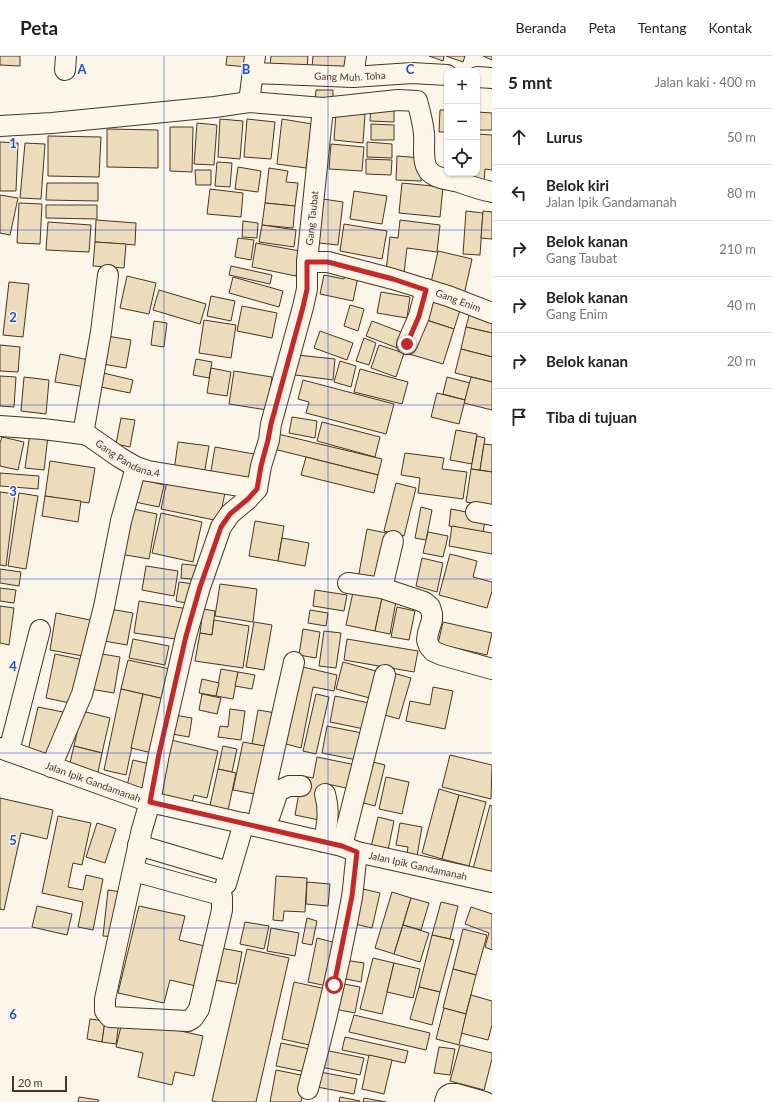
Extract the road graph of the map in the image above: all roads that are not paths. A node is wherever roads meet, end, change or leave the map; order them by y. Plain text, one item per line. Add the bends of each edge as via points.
1 (356, 56) edge
2 (444, 75) edge
3 (353, 77) junction
4 (480, 77) edge
5 (492, 78) edge
6 (252, 80) edge
7 (323, 108) junction
8 (0, 126) edge
9 (492, 192) edge
10 (307, 262) junction
11 (108, 275) dead end
12 (426, 290) junction
13 (492, 313) edge
14 (407, 344) dead end
15 (1, 430) edge
16 (83, 434) junction
17 (136, 467) junction
18 (257, 489) junction
19 (393, 541) dead end
20 (348, 583) dead end
21 (382, 588) junction
22 (40, 630) dead end
23 (294, 662) dead end
24 (492, 669) edge
25 (385, 674) dead end
26 (4, 749) edge
27 (51, 766) junction
28 (301, 786) dead end
29 (325, 794) dead end
30 (150, 802) junction
31 (256, 826) junction
32 (138, 845) junction
33 (341, 846) junction
34 (134, 871) junction
35 (229, 872) junction
36 (492, 882) edge
37 (222, 897) junction
38 (308, 1089) dead end
39 (445, 1102) edge
40 (485, 1102) edge

1 - 3 street
2 - 3 street, Gang Muh. Toha via 412,73
3 - 6 street, Gang Muh. Toha
4 - 5 street
6 - 7 street
6 - 8 street via 215,107
7 - 9 street via 398,100 417,101 424,133 425,161 431,173 440,178
7 - 10 street, Gang Taubat
10 - 12 street, Gang Enim via 328,262
10 - 18 street, Gang Taubat via 307,289 271,424
11 - 16 street
12 - 13 street, Gang Enim
12 - 14 street via 419,316
15 - 16 street, Gang Pandana.4 via 43,429
16 - 17 street, Gang Pandana.4
17 - 18 street, Gang Pandana.4
17 - 27 street via 82,694
18 - 30 street via 230,514 221,527 200,587 186,636
19 - 21 street
20 - 21 street
21 - 24 street via 424,602 430,607 432,620 427,640 433,651
22 - 26 street
23 - 31 street
25 - 33 street
26 - 27 street, Jalan Ipik Gandamanah
27 - 30 street, Jalan Ipik Gandamanah
28 - 31 street via 289,786 278,791
29 - 33 street via 328,812
30 - 31 street, Jalan Ipik Gandamanah
30 - 32 street
31 - 33 street, Jalan Ipik Gandamanah
31 - 35 street
32 - 34 street
32 - 35 street
33 - 36 street, Jalan Ipik Gandamanah
33 - 38 street via 352,896 323,1034
34 - 37 street
34 - 37 street via 106,999 105,1011 110,1017 184,1021 193,1018 199,1009 222,910
35 - 37 street
39 - 40 street via 446,1096 453,1094

